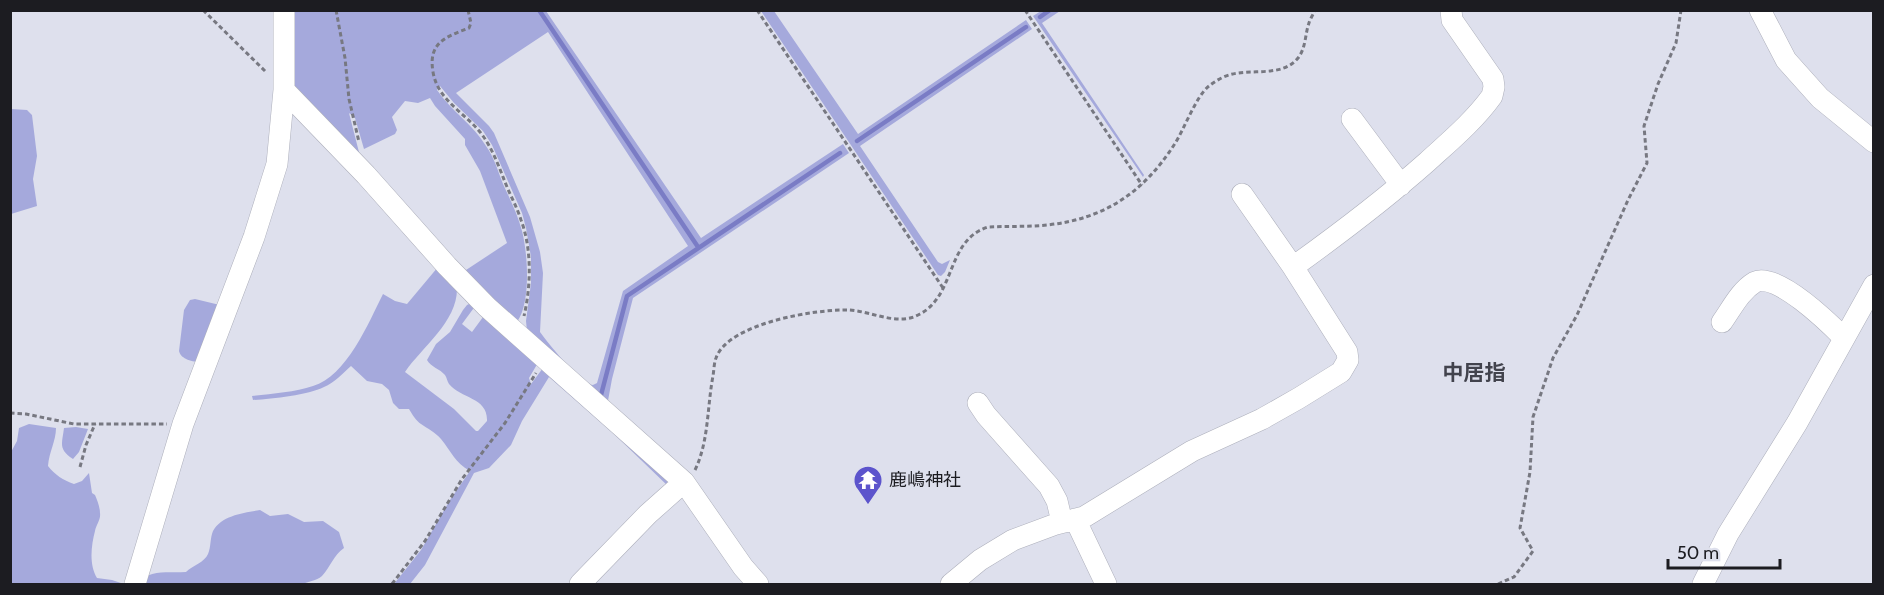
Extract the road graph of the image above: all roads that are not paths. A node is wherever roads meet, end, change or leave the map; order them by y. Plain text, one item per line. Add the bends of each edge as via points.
1 (284, 10) edge
2 (1451, 10) edge
3 (1760, 10) edge
4 (284, 90) junction
5 (1352, 119) dead end
6 (1874, 142) edge
7 (1401, 185) junction
8 (1242, 194) dead end
9 (1293, 267) junction
10 (1874, 285) edge
11 (1722, 322) dead end
12 (1844, 338) junction
13 (978, 403) dead end
14 (684, 482) junction
15 (1068, 521) junction
16 (135, 585) edge
17 (580, 585) edge
18 (758, 585) edge
19 (951, 585) edge
20 (1106, 585) edge
21 (1703, 585) edge

1 - 4 street
2 - 7 street via 1452,20 1493,80 1492,96 1456,136
3 - 6 street via 1786,60 1820,98
4 - 14 street via 487,307
4 - 16 street via 277,164 254,237 183,424
5 - 7 street
7 - 9 street
8 - 9 street
9 - 15 street via 1347,352 1348,360 1341,372 1272,414 1192,451 1084,517
10 - 12 street
11 - 12 street via 1742,292 1757,281 1767,280 1801,298
12 - 21 street via 1728,534
13 - 15 street via 1049,486
14 - 17 street
14 - 18 street
15 - 19 street via 1013,540
15 - 20 street

